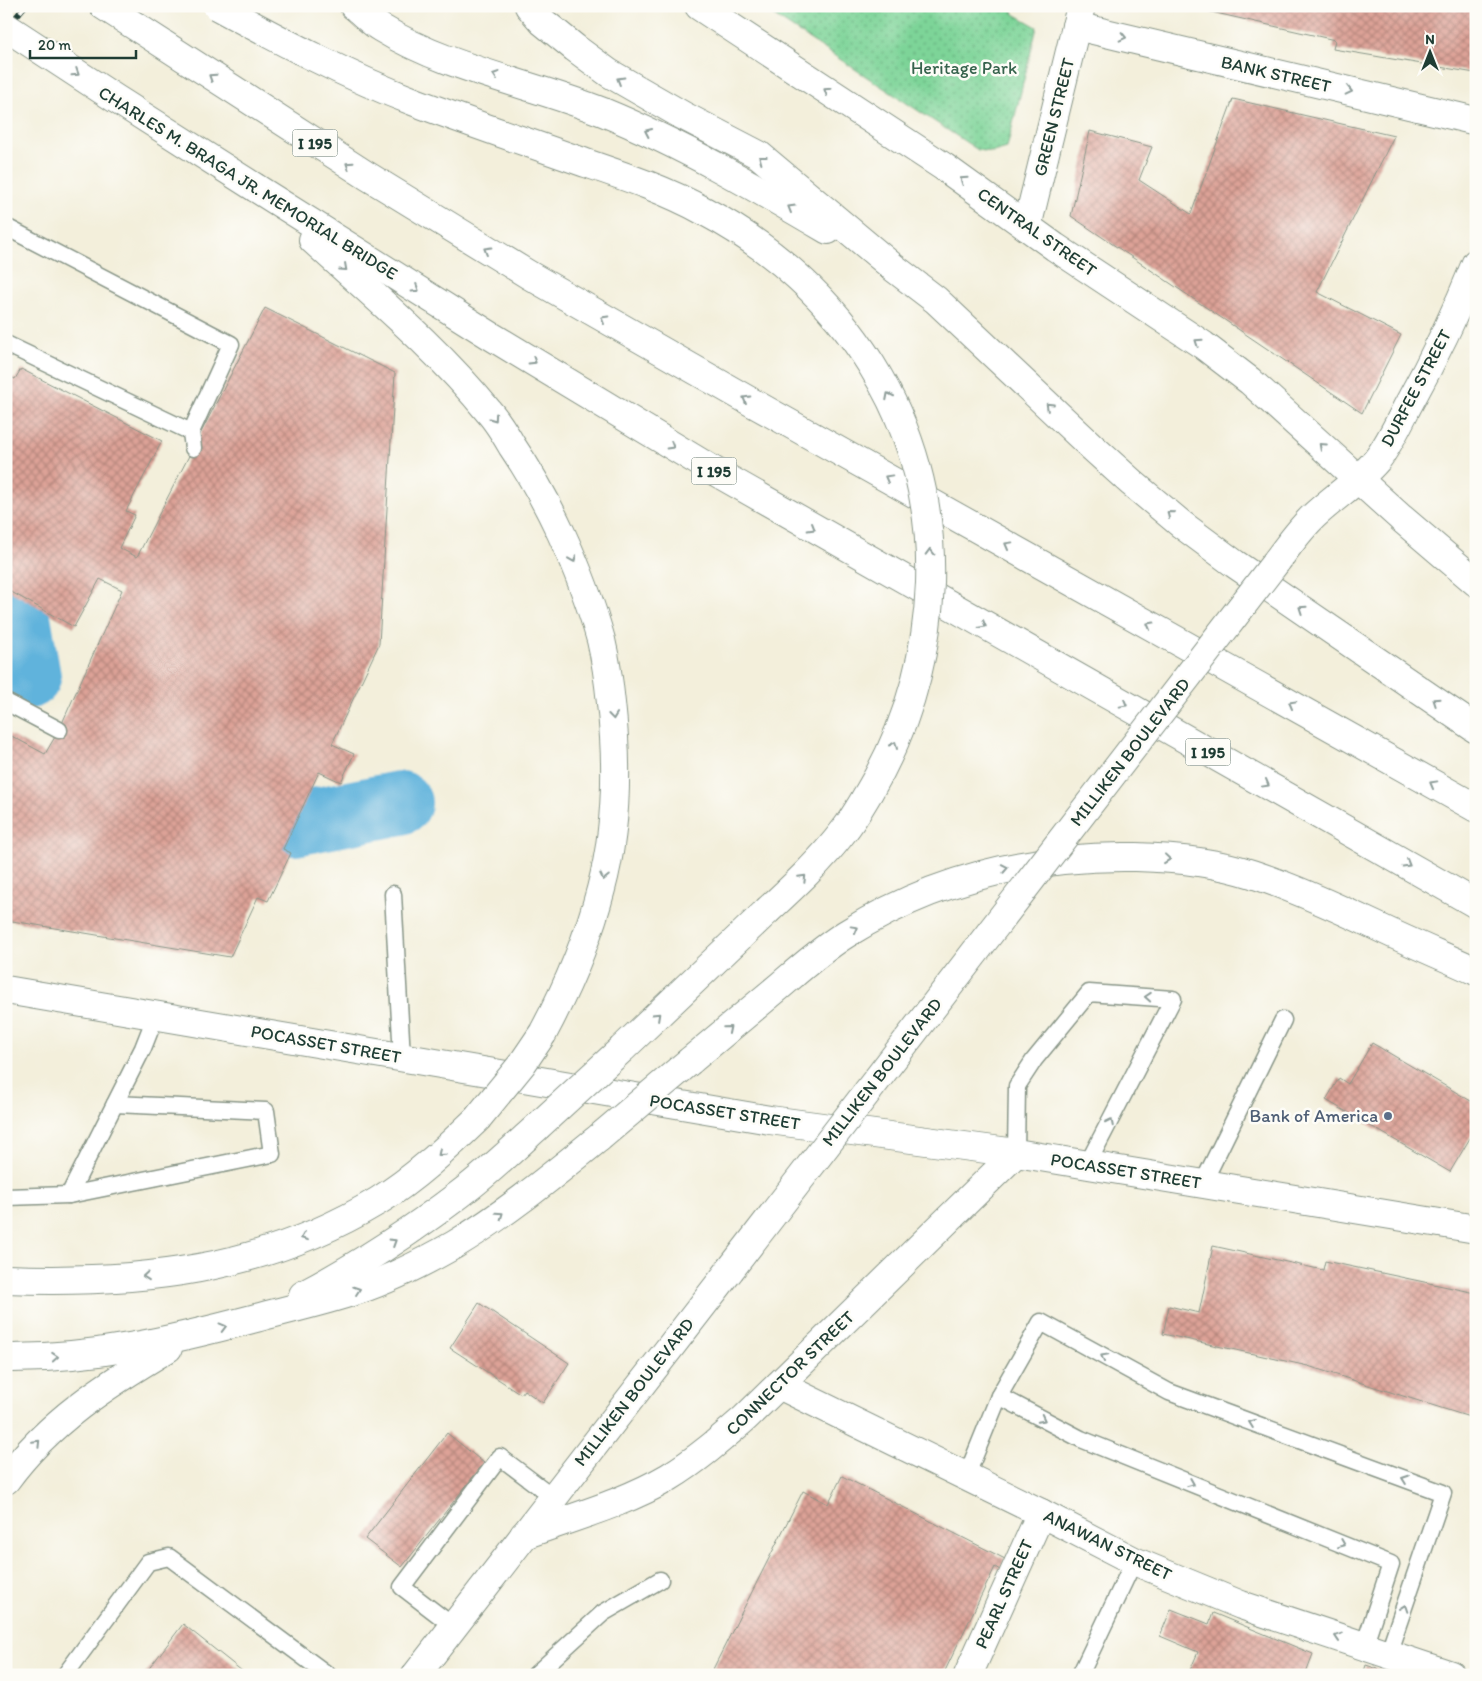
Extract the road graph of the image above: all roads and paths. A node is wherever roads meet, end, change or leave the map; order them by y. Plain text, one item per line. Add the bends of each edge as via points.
1 (104, 6) edge
2 (217, 6) edge
3 (354, 6) edge
4 (529, 6) edge
5 (699, 6) edge
6 (1078, 16) edge
7 (6, 27) edge
8 (1476, 122) edge
9 (256, 188) junction
10 (6, 227) edge
11 (1027, 227) junction
12 (1476, 263) edge
13 (894, 268) junction
14 (6, 344) edge
15 (1358, 479) junction
16 (1473, 575) edge
17 (6, 702) edge
18 (1476, 729) edge
19 (59, 730) dead end
20 (1476, 808) edge
21 (393, 894) dead end
22 (1476, 904) edge
23 (1476, 971) edge
24 (6, 990) edge
25 (156, 1016) junction
26 (1283, 1020) dead end
27 (402, 1057) junction
28 (115, 1104) junction
29 (1016, 1153) junction
30 (1087, 1165) junction
31 (1203, 1183) junction
32 (69, 1195) junction
33 (6, 1197) edge
34 (1476, 1228) edge
35 (6, 1279) edge
36 (259, 1317) junction
37 (186, 1337) junction
38 (6, 1358) edge
39 (779, 1385) junction
40 (999, 1396) junction
41 (966, 1477) junction
42 (6, 1480) edge
43 (553, 1497) junction
44 (1040, 1513) junction
45 (524, 1535) junction
46 (1134, 1561) junction
47 (1391, 1564) junction
48 (1416, 1573) junction
49 (660, 1580) dead end
50 (453, 1626) junction
51 (1376, 1650) junction
52 (65, 1675) edge
53 (328, 1675) edge
54 (416, 1675) edge
55 (535, 1675) edge
56 (968, 1675) edge
57 (1080, 1675) edge
58 (1450, 1675) edge

20 -> 1 main road, I 195 via 529,275 366,175
36 -> 2 main road, bridge via 346,1271 403,1236 460,1194 622,1049 800,881 846,830 882,770 918,674 928,613 929,544 920,476 899,415 881,381 863,350 816,292 760,245 672,195 413,101 310,55
13 -> 3 main road via 694,155 569,99 442,58 379,27
13 -> 4 main road via 759,155 609,74 543,22
11 -> 5 main road, CENTRAL STREET via 944,167
6 -> 8 main road, BANK STREET
6 - 11 main road, GREEN STREET
7 -> 9 main road, CHARLES M. BRAGA JR. MEMORIAL BRIDGE / I 195, bridge
9 -> 22 main road, CHARLES M. BRAGA JR. MEMORIAL BRIDGE / I 195 via 724,477
9 -> 35 main road, bridge via 432,347 496,421 552,512 587,599 601,642 609,686 614,730 614,816 601,890 561,999 522,1064 447,1148 379,1200 312,1234 222,1264 174,1273 77,1280
10 - 14 lane via 231,344 192,440
15 -> 11 main road, CENTRAL STREET via 1250,381
12 - 15 main road, DURFEE STREET via 1451,322 1413,396 1378,458
18 -> 13 main road via 1181,524 1091,446 936,300
15 - 16 main road, CENTRAL STREET
15 - 43 main road, MILLIKEN BOULEVARD, bridge via 1302,528
17 - 19 lane
21 - 27 lane
36 -> 23 main road, bridge via 360,1289 454,1245 534,1191 812,958 845,934 949,884 992,871 1069,858 1156,858 1203,862 1292,888
24 - 25 main road, POCASSET STREET
25 - 27 main road, POCASSET STREET
25 - 28 lane
26 - 31 lane
27 - 29 main road, POCASSET STREET via 770,1120
28 - 32 lane
28 - 32 lane via 266,1111 272,1154
29 - 30 main road, POCASSET STREET
30 -> 29 lane via 1173,999 1089,992 1017,1086
29 - 39 main road, CONNECTOR STREET
30 - 31 main road, POCASSET STREET
31 - 34 main road, POCASSET STREET
32 - 33 lane
37 -> 36 main road
38 -> 37 main road via 98,1353
42 -> 37 main road via 37,1442 84,1401
39 - 41 main road, ANAWAN STREET
39 - 45 main road, CONNECTOR STREET via 725,1436 668,1477 617,1502
40 - 41 lane
40 -> 47 lane via 1081,1438
48 -> 40 lane via 1443,1493 1169,1392 1041,1322
41 - 44 main road, ANAWAN STREET
43 - 45 main road, MILLIKEN BOULEVARD
43 - 50 lane via 500,1457 402,1587
44 - 46 main road, ANAWAN STREET
44 - 56 main road, PEARL STREET
45 - 50 main road, MILLIKEN BOULEVARD
51 -> 46 main road, ANAWAN STREET via 1241,1605
46 - 57 lane
47 - 48 lane
47 - 51 lane
51 -> 48 lane
49 - 55 lane via 603,1613
50 - 54 main road, MILLIKEN BOULEVARD
51 - 58 main road, ANAWAN STREET
52 - 53 lane via 148,1562 169,1557

